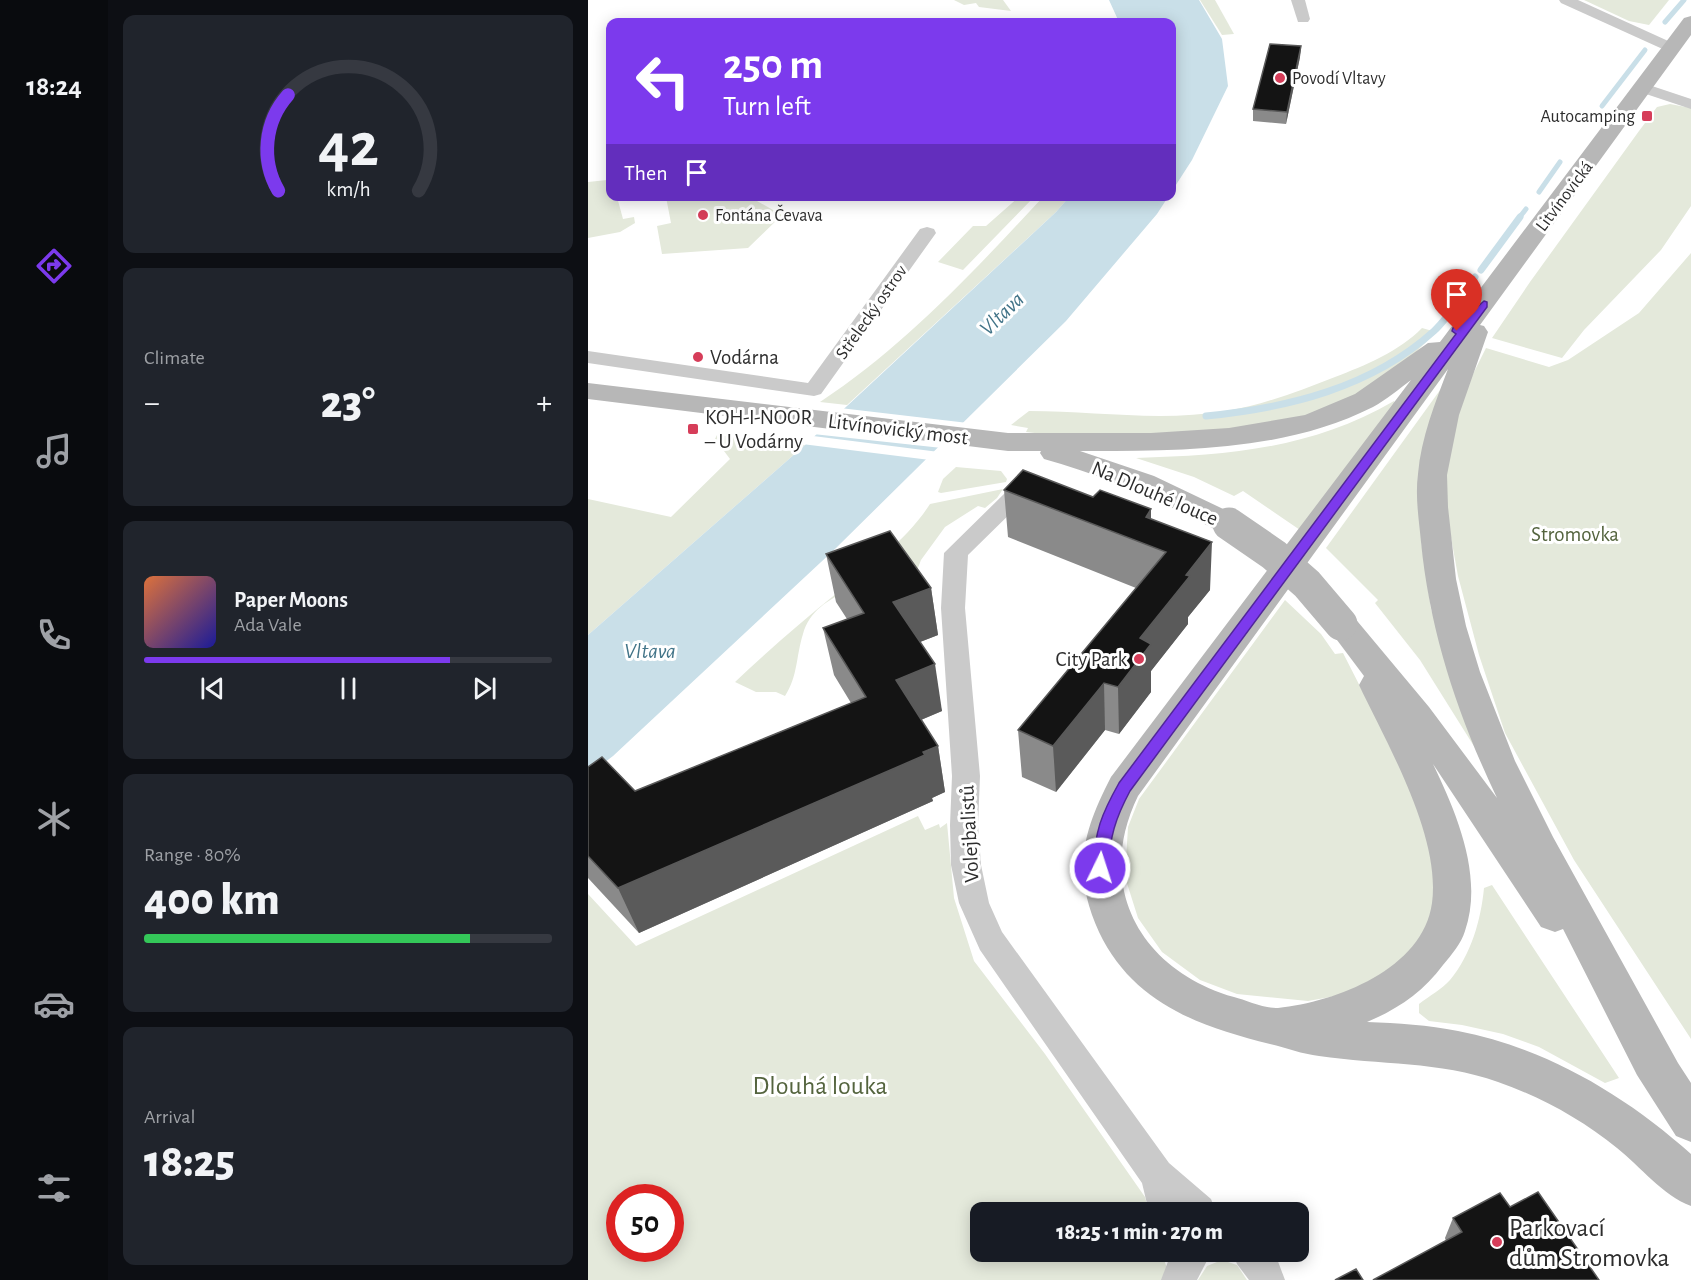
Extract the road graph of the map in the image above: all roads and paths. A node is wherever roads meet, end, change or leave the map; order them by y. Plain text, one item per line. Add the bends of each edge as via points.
1 (1298, 0) edge
2 (1566, 0) edge
3 (1303, 19) dead end
4 (1691, 22) edge
5 (1672, 48) junction
6 (1643, 88) junction
7 (1691, 104) edge
8 (927, 233) dead end
9 (1484, 305) junction
10 (588, 357) edge
11 (588, 392) edge
12 (1000, 441) junction
13 (1014, 496) edge
14 (1351, 637) junction
15 (1275, 1027) junction
16 (1664, 1080) junction
17 (1691, 1121) edge
18 (1157, 1175) junction
19 (1691, 1184) edge
20 (1164, 1202) edge
21 (1187, 1202) edge
22 (1260, 1262) edge
23 (1268, 1280) edge

1 - 3 street
2 - 5 street
4 - 5 main road, Litvínovická
5 - 6 main road, Litvínovická
6 - 7 street
6 - 9 main road, Litvínovická
8 - 10 street, Střelecký ostrov via 814,390
9 - 12 main road via 1444,344 1381,390 1342,412 1313,422 1218,438 1093,443
9 - 15 main road via 1124,787 1102,836 1100,868 1105,898 1116,927 1150,974 1204,1007
9 - 16 main road via 1449,404 1433,468 1435,542 1446,615 1466,687 1491,748 1526,822
11 - 12 main road, Litvínovický most
12 - 14 main road, Na Dlouhé louce, bridge via 1063,455 1137,481 1229,524 1307,584
13 - 18 street, Volejbalistů via 956,553 953,609 966,776 966,865 974,903 991,941
14 - 15 main road via 1439,820 1450,862 1453,895 1446,931 1423,963 1400,984 1353,1008
14 - 16 main road via 1461,775
15 - 19 main road via 1324,1038 1444,1049 1528,1074 1612,1117
16 - 17 main road
18 - 20 street, Volejbalistů
18 - 21 street, Volejbalistů
22 - 23 street

